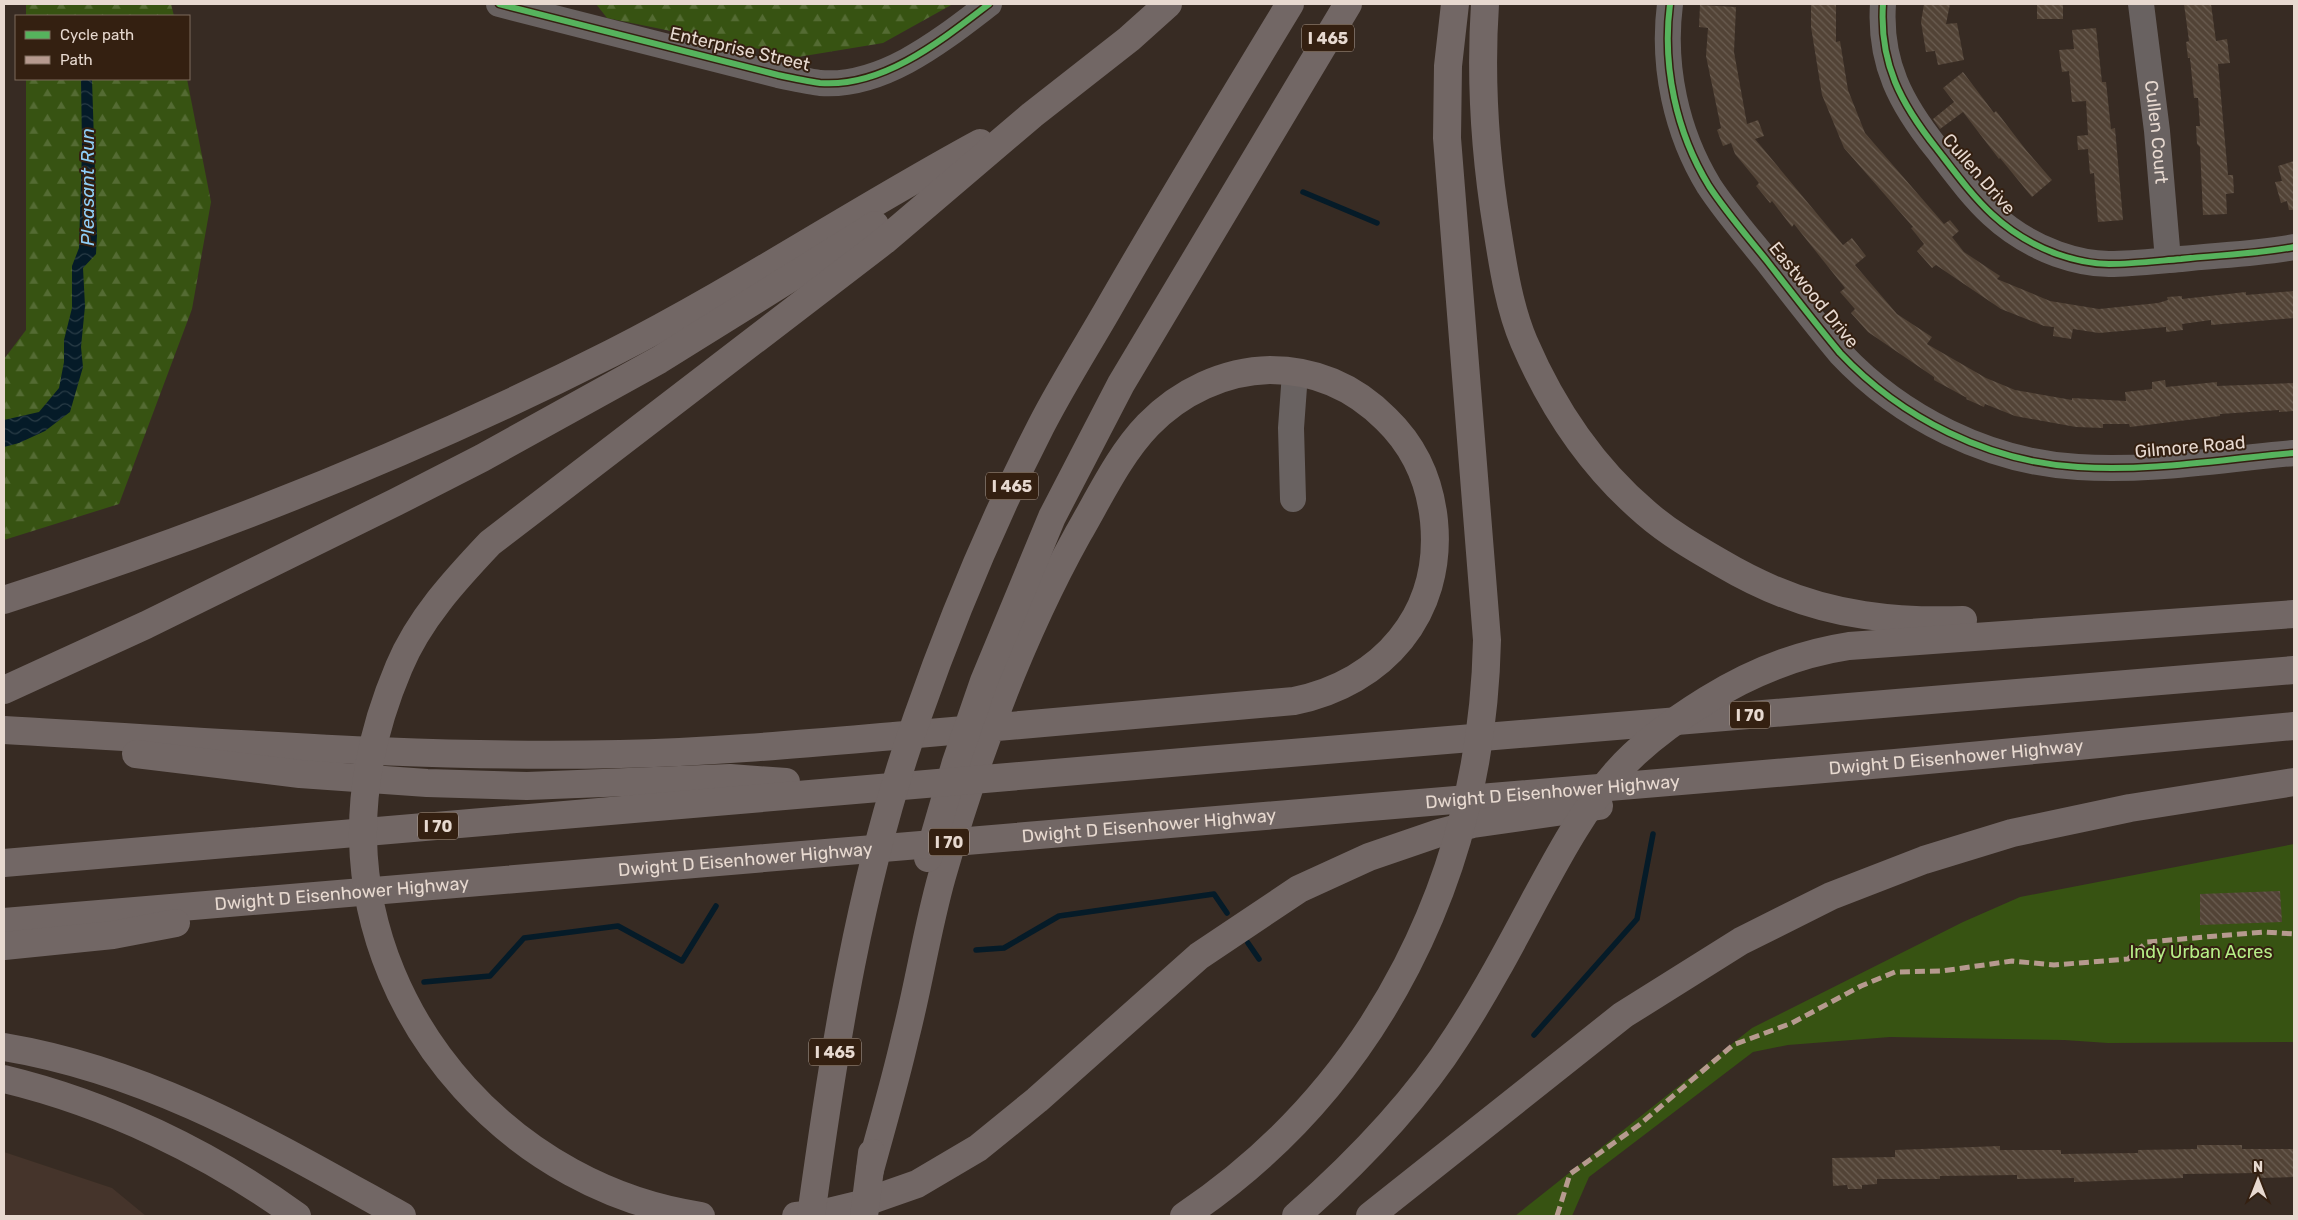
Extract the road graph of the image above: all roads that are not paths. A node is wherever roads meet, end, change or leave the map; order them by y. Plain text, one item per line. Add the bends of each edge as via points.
1 (498, 4) edge
2 (989, 4) edge
3 (1168, 4) edge
4 (1290, 4) edge
5 (1348, 4) edge
6 (1455, 4) edge
7 (1485, 4) edge
8 (1670, 4) edge
9 (1883, 4) edge
10 (2141, 4) edge
11 (1032, 115) junction
12 (943, 189) junction
13 (2294, 248) edge
14 (2168, 260) junction
15 (1295, 372) junction
16 (2294, 453) edge
17 (2088, 468) joint
18 (1293, 499) dead end
19 (4, 600) edge
20 (2294, 606) edge
21 (2294, 614) edge
22 (2294, 670) edge
23 (4, 690) edge
24 (984, 712) junction
25 (2294, 726) edge
26 (4, 730) edge
27 (4, 737) edge
28 (1895, 763) junction
29 (2294, 782) edge
30 (872, 788) junction
31 (4, 863) edge
32 (322, 895) junction
33 (4, 922) edge
34 (4, 946) edge
35 (4, 1047) edge
36 (4, 1079) edge
37 (296, 1216) edge
38 (402, 1216) edge
39 (701, 1216) edge
40 (796, 1216) edge
41 (811, 1216) edge
42 (864, 1216) edge
43 (1184, 1216) edge
44 (1296, 1216) edge
45 (1370, 1216) edge

1 - 2 street, Enterprise Street via 778,76 821,83 862,78 892,68
3 - 11 highway
4 - 41 highway, I 465 via 1132,266 1042,423 966,590 917,718 884,825 860,921 834,1055
5 - 24 highway, I 465 via 1094,434 1036,553 1006,625
6 - 43 highway via 1448,66 1447,138 1486,600 1486,683 1473,782 1451,860 1418,943 1389,1002 1331,1084 1267,1152
7 - 20 highway via 1484,108 1491,190 1516,318 1536,369 1569,426 1606,475 1647,514 1694,547 1749,579 1788,596 1862,615 1938,621
8 - 17 street, Eastwood Drive via 1671,79 1680,119 1698,166 1724,207 1840,353 1861,374 1899,402 1959,437 2022,459
9 - 14 street, Cullen Drive via 1887,57 1904,104 1979,202 2002,225 2037,246 2075,260 2109,264
10 - 14 street, Cullen Court via 2157,131
11 - 12 highway
11 - 19 highway via 920,176 682,316 516,400 299,495 161,548
12 - 23 highway via 874,226 659,360 482,458 146,625
12 - 39 highway via 884,240 490,543 436,604 414,639 399,666 379,726 368,775 363,840 370,902 402,999 437,1055 486,1112 527,1146 575,1176 654,1206
13 - 14 street, Cullen Drive
15 - 18 street via 1291,428
15 - 24 highway via 1245,372 1215,380 1173,403 1145,428 1070,549
15 - 26 highway via 1339,384 1375,408 1398,430 1424,473 1434,527 1434,562 1426,595 1398,643 1368,670 1319,696 1294,701 781,745 623,754 388,751
16 - 17 street, Gilmore Road via 2130,468
21 - 44 highway via 1863,644 1810,653 1740,681 1668,725 1631,757 1590,806 1440,1062 1372,1144
22 - 30 highway, I 70
24 - 42 highway, I 465 via 967,794 893,1008
25 - 28 highway, Dwight D Eisenhower Highway / I 70
27 - 30 highway via 243,767 427,783 527,786 730,778
28 - 32 highway, Dwight D Eisenhower Highway / I 70
28 - 40 highway via 1754,787 1473,824 1369,857 1299,889 1199,956 978,1148 917,1184 857,1205
29 - 45 highway via 2114,811 2012,833 1909,865 1831,896 1741,941 1631,1010
30 - 31 highway, I 70
32 - 33 highway, Dwight D Eisenhower Highway / I 70
32 - 34 highway via 113,935
35 - 38 highway via 100,1070 181,1099 239,1126
36 - 37 highway via 81,1102 163,1138 245,1181

